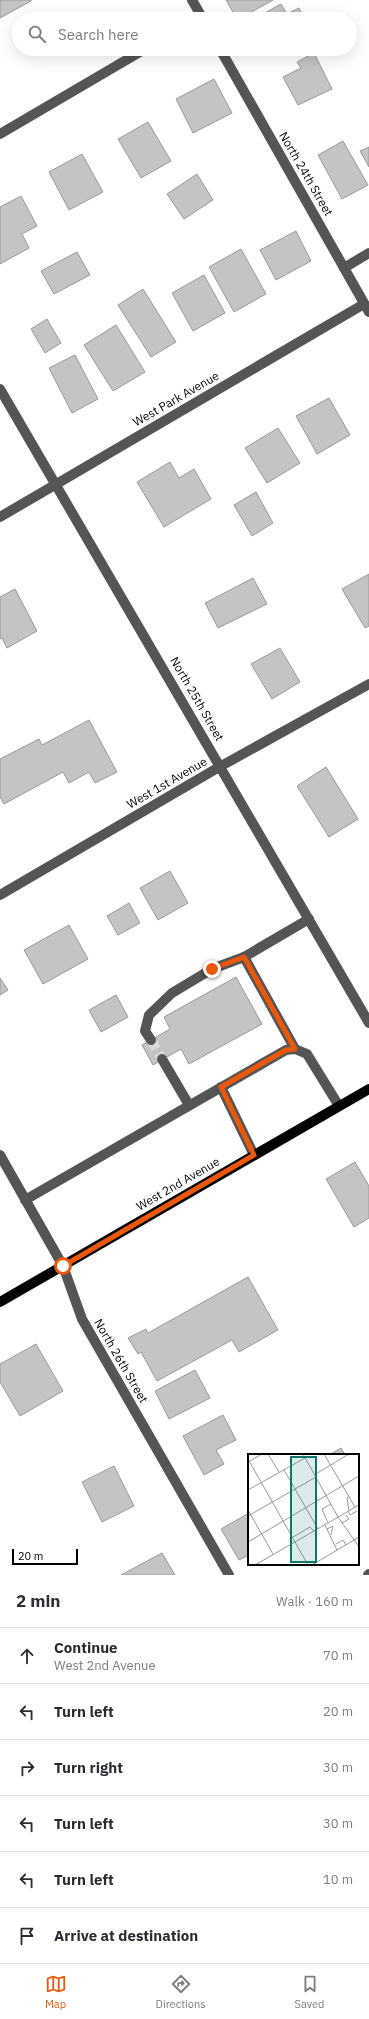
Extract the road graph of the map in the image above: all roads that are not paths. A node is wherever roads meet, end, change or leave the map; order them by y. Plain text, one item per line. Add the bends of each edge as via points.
1 (192, 0) edge
2 (197, 12) edge
3 (133, 56) edge
4 (224, 56) edge
5 (0, 134) edge
6 (369, 253) edge
7 (344, 268) junction
8 (367, 308) edge
9 (0, 389) edge
10 (56, 484) junction
11 (0, 517) edge
12 (369, 684) edge
13 (221, 766) junction
14 (0, 895) edge
15 (309, 918) junction
16 (244, 957) junction
17 (369, 1023) edge
18 (151, 1040) tunnel mouth
19 (295, 1049) junction
20 (162, 1060) tunnel mouth
21 (221, 1087) junction
22 (369, 1089) edge
23 (189, 1105) junction
24 (339, 1106) junction
25 (0, 1155) edge
26 (254, 1155) junction
27 (25, 1200) junction
28 (63, 1266) junction
29 (0, 1302) edge
30 (229, 1575) edge

1 - 2 street
3 - 5 street
4 - 7 street, North 24th Street
6 - 7 street
7 - 8 street, North 24th Street
8 - 10 street, West Park Avenue
9 - 10 street, North 25th Street
10 - 11 street, West Park Avenue
10 - 13 street, North 25th Street
12 - 13 street, West 1st Avenue
13 - 14 street, West 1st Avenue
13 - 15 street, North 25th Street
15 - 16 street
15 - 17 street, North 25th Street
16 - 18 street via 212,969 172,993 149,1015 145,1031
16 - 19 street
19 - 21 street via 286,1050
19 - 24 street via 307,1054
20 - 23 street
21 - 23 street
21 - 26 street
22 - 24 main road, West 2nd Avenue
23 - 27 street
24 - 26 main road, West 2nd Avenue
25 - 27 street, North 26th Street
26 - 28 main road, West 2nd Avenue
27 - 28 street, North 26th Street
28 - 29 main road, West 2nd Avenue
28 - 30 street, North 26th Street via 82,1319

